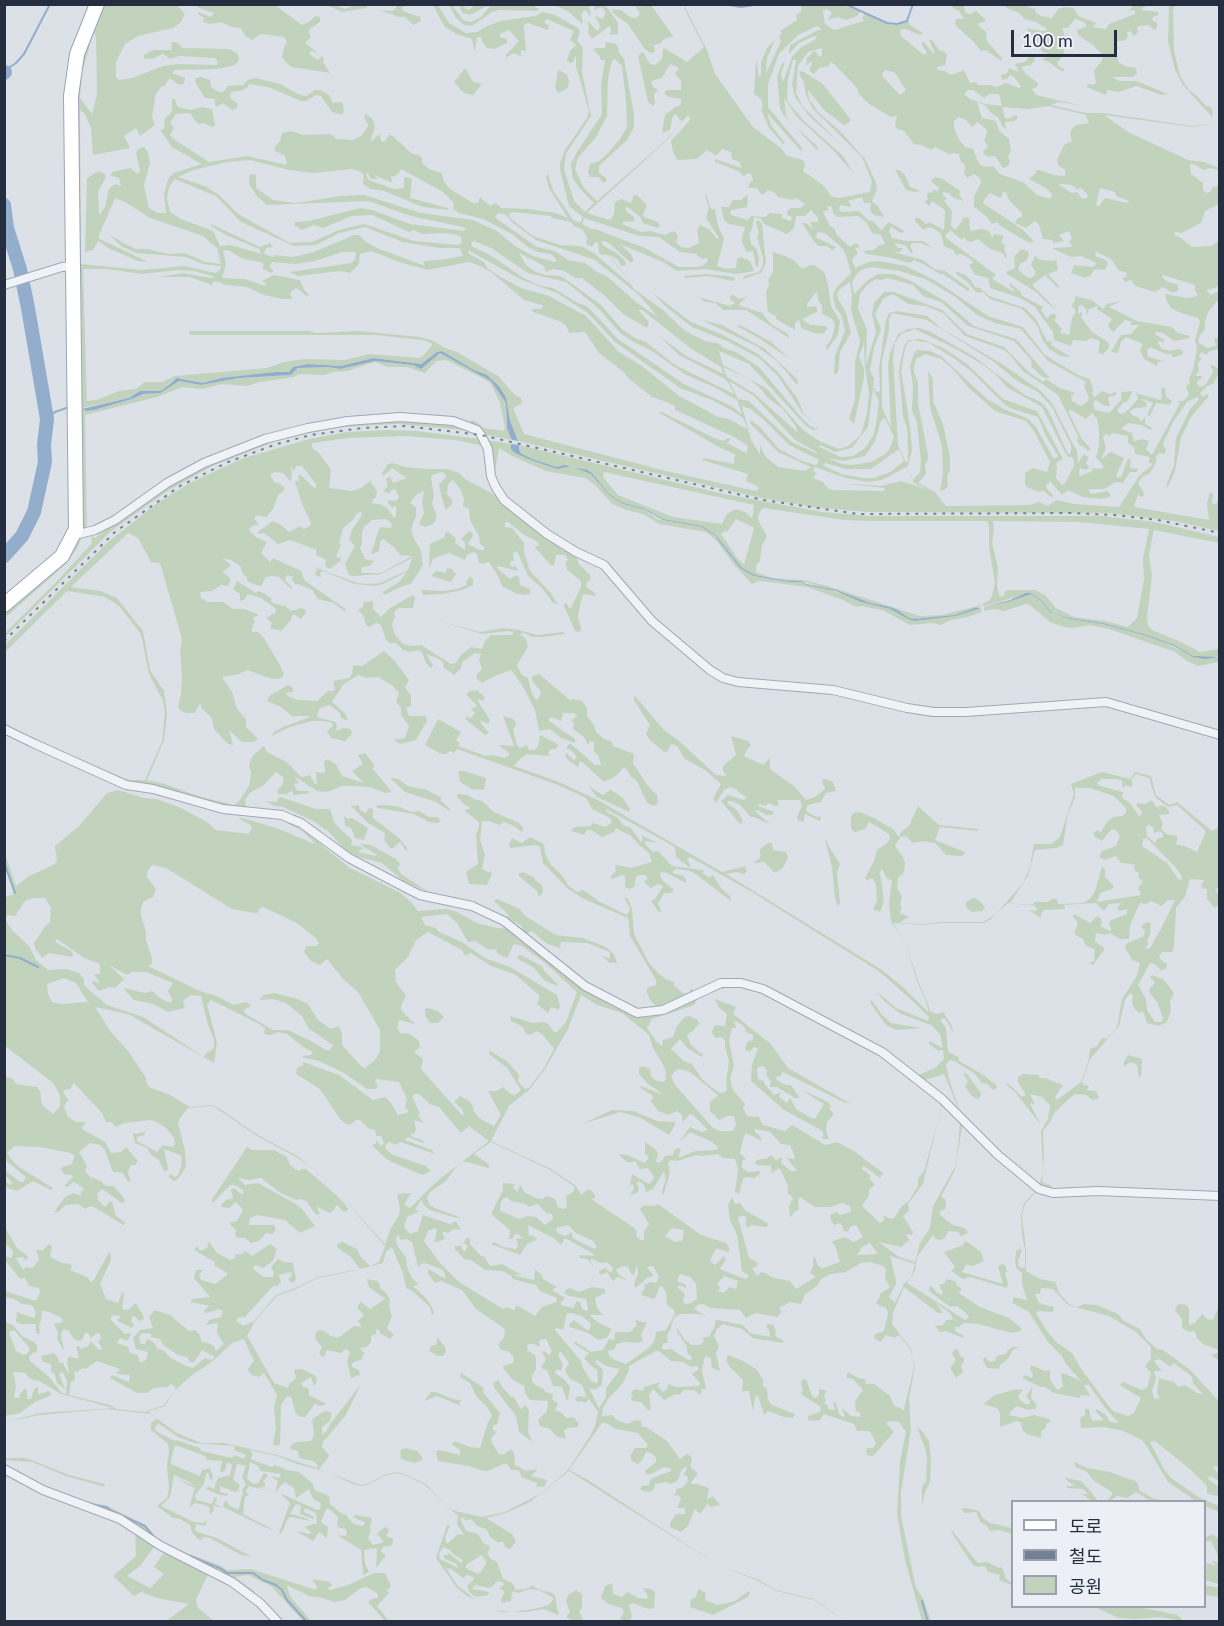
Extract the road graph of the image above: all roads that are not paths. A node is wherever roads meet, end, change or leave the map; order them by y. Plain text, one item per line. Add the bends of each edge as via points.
1 (97, 4) edge
2 (72, 266) junction
3 (8, 284) edge
4 (75, 535) junction
5 (4, 605) edge
6 (4, 729) edge
7 (1220, 735) edge
8 (1220, 1196) edge
9 (4, 1468) edge
10 (278, 1622) edge

1 - 2 main road via 76,54 71,96
2 - 3 street
2 - 4 main road
4 - 5 main road via 62,556
4 - 7 street via 115,520 167,483 204,463 265,439 348,421 400,417 453,421 482,435 491,476 504,500 547,534 604,565 652,621 723,678 833,690 934,711 1107,702
6 - 8 street via 126,784 223,809 282,815 301,823 349,858 420,895 472,906 504,921 585,986 637,1013 663,1010 721,983 763,989 882,1052 942,1099 1039,1189 1053,1193
9 - 10 street via 43,1490 127,1522 161,1546 232,1582

